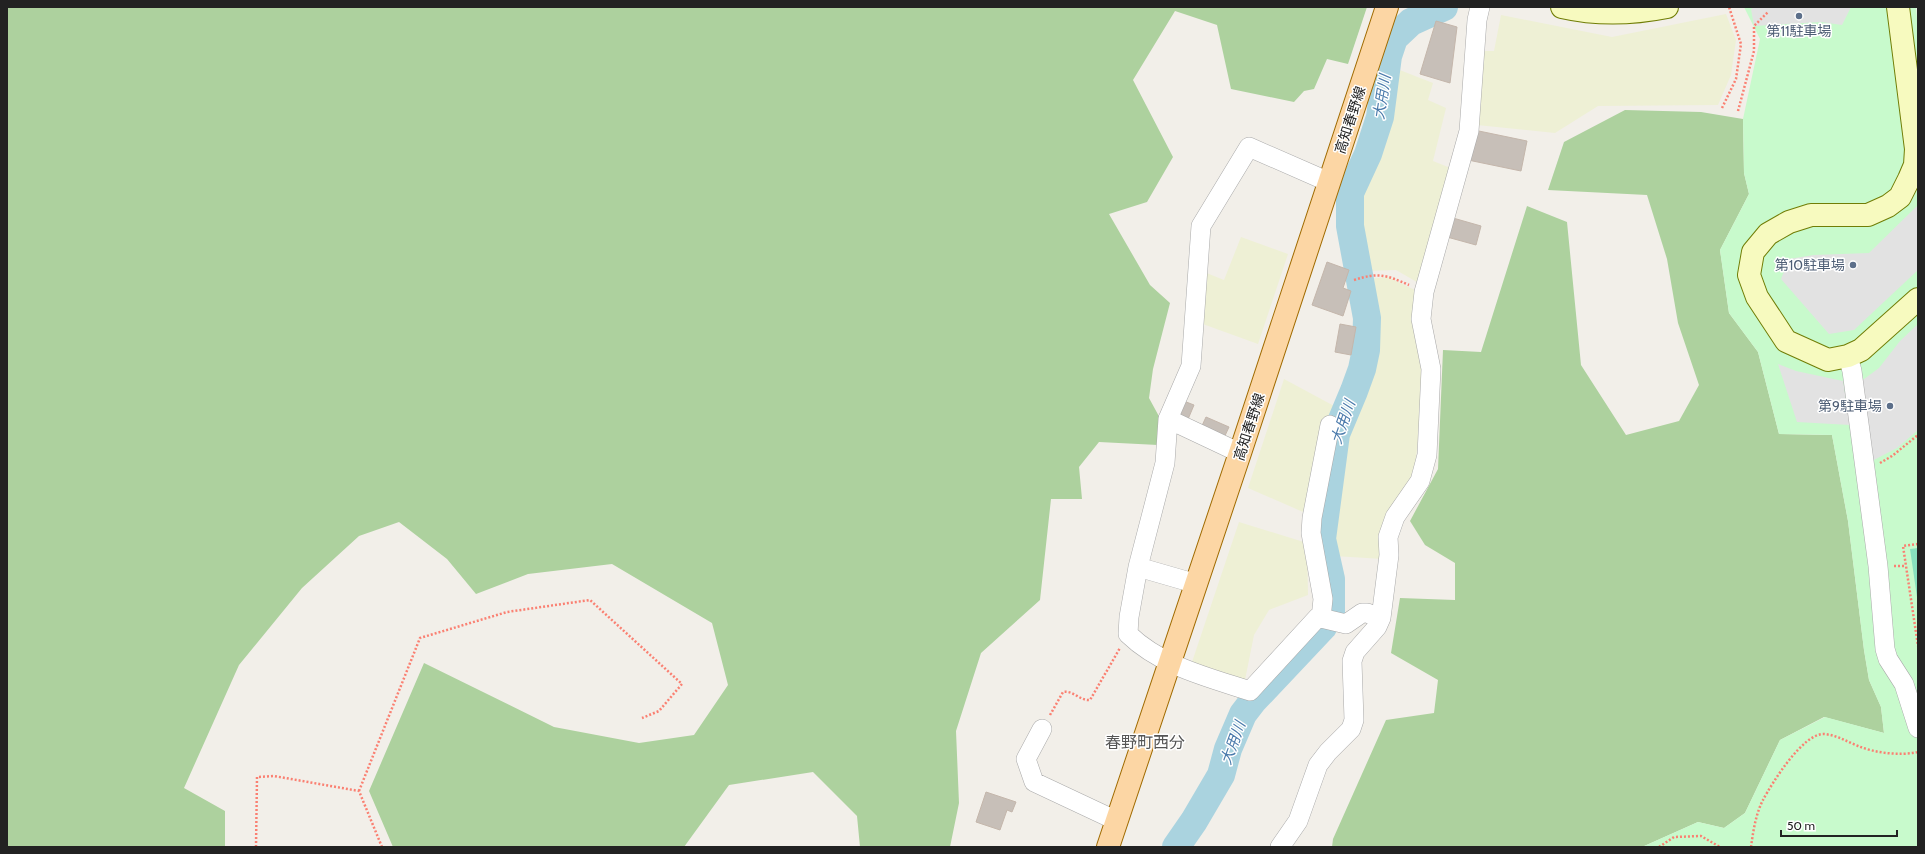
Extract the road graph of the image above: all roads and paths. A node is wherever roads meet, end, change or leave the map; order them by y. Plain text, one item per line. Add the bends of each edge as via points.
1 (1387, 7) edge
2 (1480, 7) edge
3 (1562, 7) edge
4 (1667, 7) edge
5 (1729, 7) edge
6 (1898, 7) edge
7 (1768, 12) dead end
8 (1722, 108) dead end
9 (1738, 111) dead end
10 (1329, 182) junction
11 (1354, 280) dead end
12 (1424, 292) junction
13 (1918, 298) edge
14 (1848, 356) junction
15 (1168, 419) junction
16 (1330, 425) dead end
17 (1918, 435) edge
18 (1240, 453) junction
19 (1876, 465) dead end
20 (1918, 544) edge
21 (1138, 567) junction
22 (1197, 584) junction
23 (1381, 618) junction
24 (1327, 620) junction
25 (1128, 634) junction
26 (1918, 646) edge
27 (1170, 664) junction
28 (642, 718) dead end
29 (1918, 728) edge
30 (1042, 729) joint
31 (1918, 752) edge
32 (359, 791) junction
33 (1117, 821) junction
34 (256, 847) edge
35 (382, 847) edge
36 (1108, 847) edge
37 (1280, 847) edge
38 (1659, 847) edge
39 (1720, 847) edge
40 (1751, 847) edge

1 - 10 main road, 高知春野線
2 - 12 street via 1469,131
3 - 4 street via 1619,13
5 - 8 path via 1741,44 1736,79
6 - 14 street via 1916,149 1915,165 1900,197 1868,215 1811,215 1789,222 1768,234 1754,252 1750,275 1757,297 1786,341 1828,360
7 - 9 path via 1754,26 1754,51
10 - 15 street via 1249,147 1200,226 1191,366
10 - 18 main road, 高知春野線
11 - 12 path via 1387,275
12 - 23 street via 1421,319 1431,369 1427,455 1420,481 1395,517 1388,537 1389,555
13 - 14 street via 1861,350
14 - 29 street via 1878,566 1885,648 1888,659 1904,684
15 - 18 street
15 - 21 street via 1165,463
16 - 24 street via 1311,533
17 - 19 path
18 - 22 main road, 高知春野線
20 - 26 path via 1903,546
21 - 22 street
21 - 25 street
22 - 27 main road, 高知春野線
23 - 24 street via 1362,613 1350,623 1341,624
23 - 37 street via 1377,627 1355,652 1352,662 1354,720 1351,729 1318,765 1298,821
24 - 27 street via 1318,617 1250,692
25 - 27 street via 1142,648
25 - 30 path via 1090,700 1085,701 1067,691 1063,692
27 - 33 main road, 高知春野線
28 - 32 path via 659,711 682,684 590,600 507,612 420,638
30 - 33 street via 1026,759 1034,782
31 - 40 path via 1909,754 1877,751 1821,734 1794,752 1763,801
32 - 34 path via 274,776 257,777
32 - 35 path
33 - 36 main road, 高知春野線
38 - 39 path via 1674,837 1701,836

